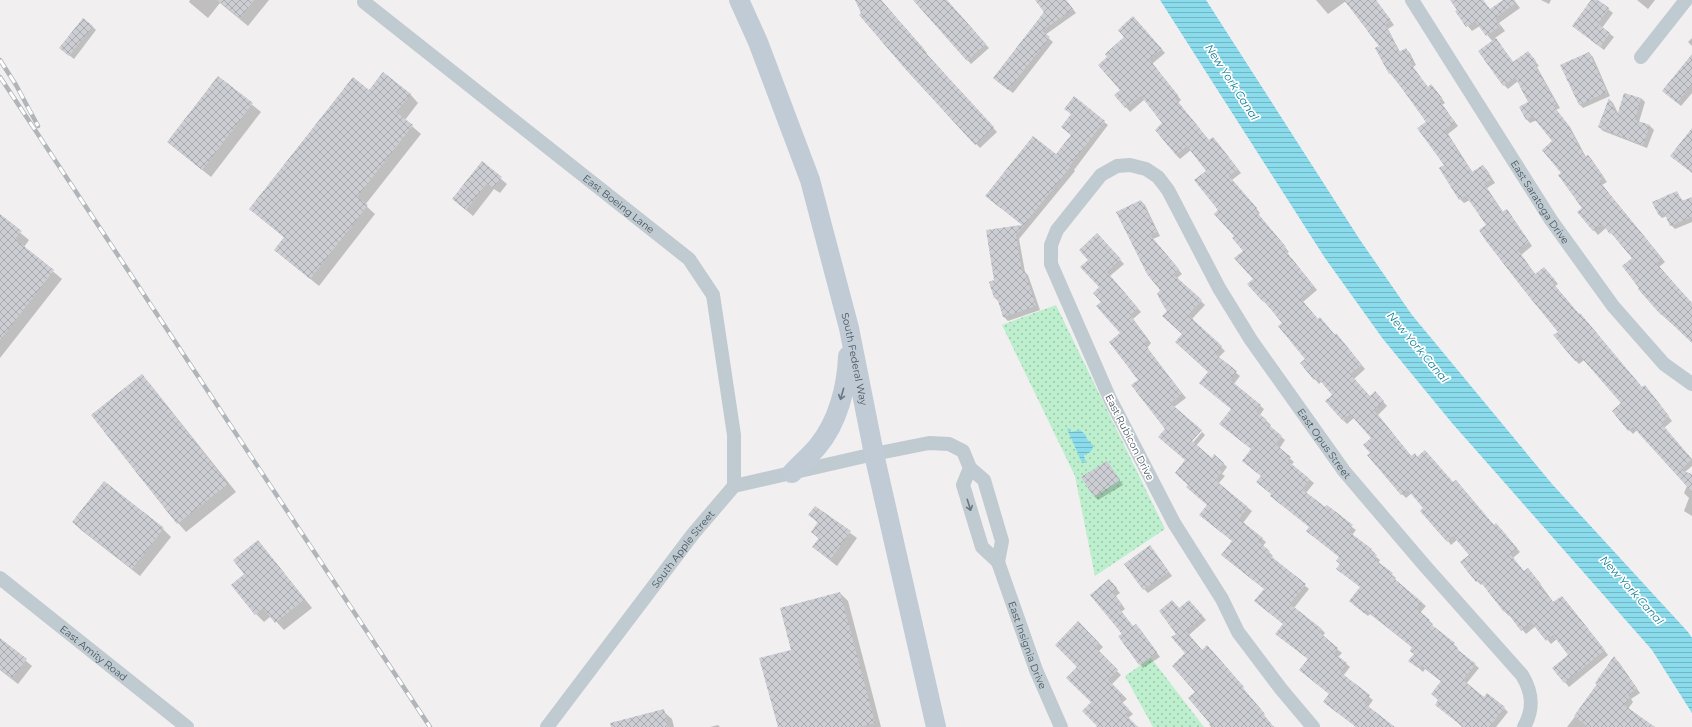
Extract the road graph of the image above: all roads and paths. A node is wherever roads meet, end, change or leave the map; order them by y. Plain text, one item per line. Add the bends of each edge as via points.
1 (739, 0) edge
2 (1412, 0) edge
3 (1686, 0) edge
4 (364, 2) dead end
5 (1641, 57) dead end
6 (1146, 169) joint
7 (849, 328) junction
8 (1692, 384) edge
9 (874, 454) junction
10 (970, 468) junction
11 (792, 473) junction
12 (734, 486) junction
13 (998, 562) junction
14 (0, 578) edge
15 (188, 727) edge
16 (547, 727) edge
17 (936, 727) edge
18 (1061, 727) edge
19 (1313, 727) edge
20 (1524, 727) edge

1 - 7 main road, South Federal Way via 758,42 810,180
2 - 8 street, East Saratoga Drive via 1551,220 1608,300 1664,364
3 - 5 street
4 - 12 street, East Boeing Lane via 689,259 713,295 734,435
6 - 19 street, East Rubicon Drive via 1130,165 1117,166 1101,175 1057,230 1051,246 1051,264 1110,399 1174,523 1222,599 1238,632
6 - 20 street, East Opus Street via 1158,177 1168,190 1219,288 1251,340 1344,471 1522,675 1532,697 1530,716
7 - 9 main road, South Federal Way
7 -> 11 main road via 848,375 838,409 819,446
9 - 10 street via 929,443 948,444 963,451
9 - 11 street
9 - 17 main road, South Federal Way
10 - 13 street via 984,480 1002,541
10 -> 13 street, East Insignia Drive via 963,485 982,547
11 - 12 street
12 - 16 street, South Apple Street via 693,534
13 - 18 street, East Insignia Drive via 1036,670
14 - 15 street, East Amity Road

